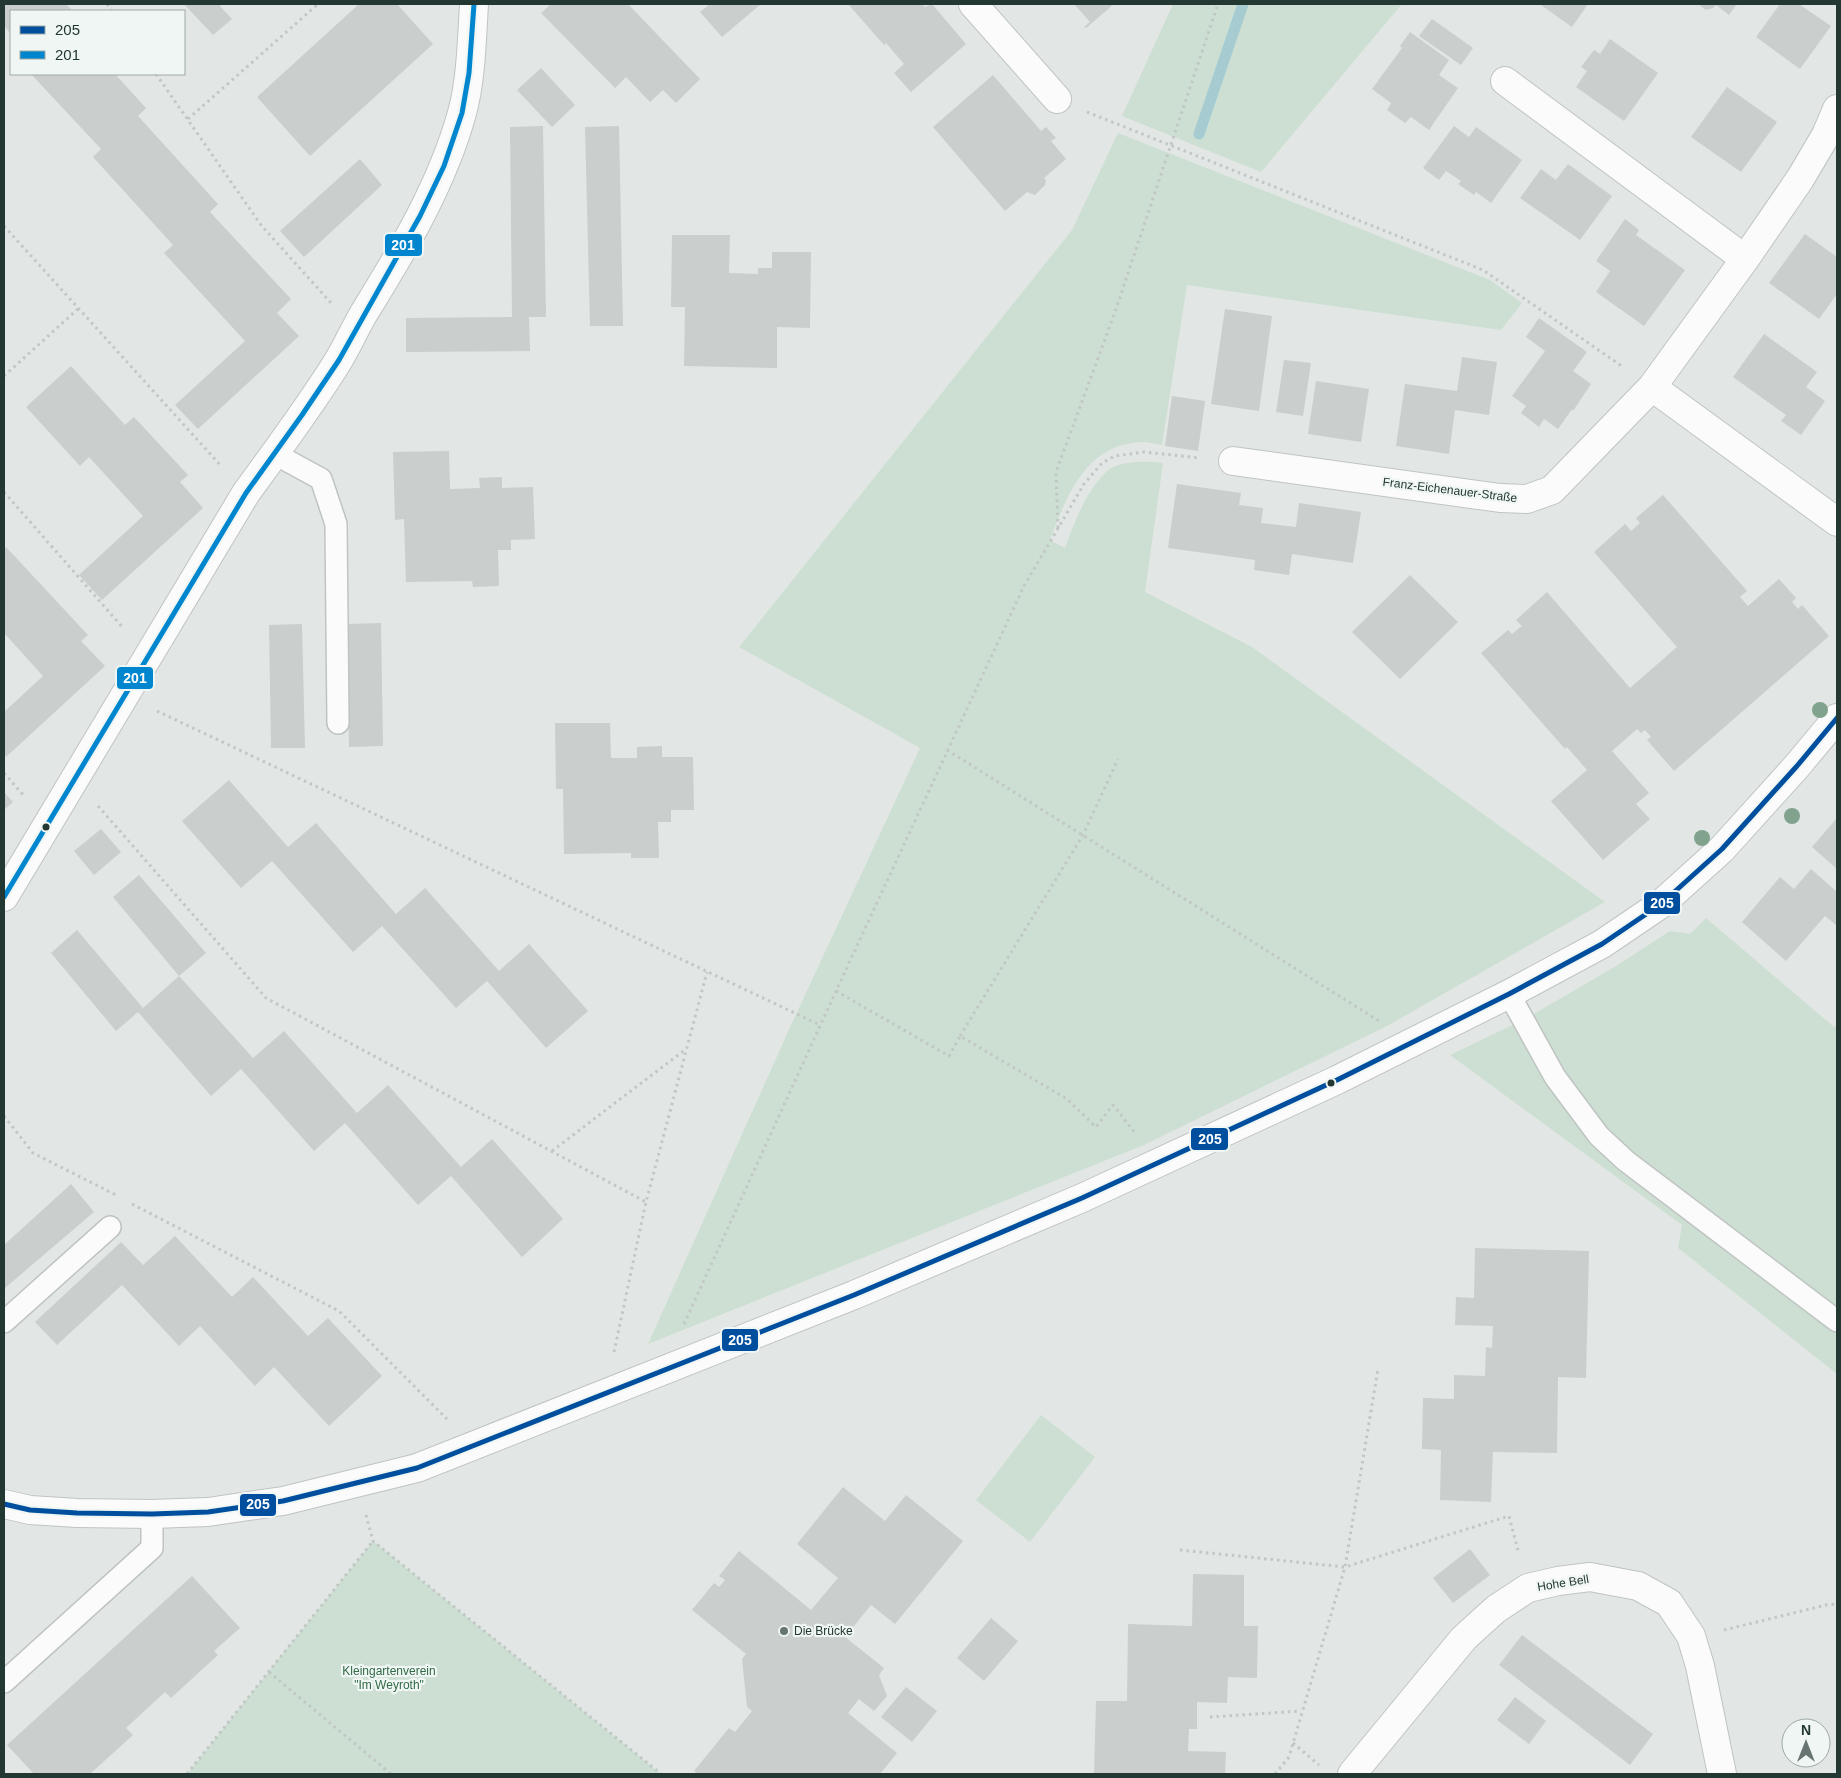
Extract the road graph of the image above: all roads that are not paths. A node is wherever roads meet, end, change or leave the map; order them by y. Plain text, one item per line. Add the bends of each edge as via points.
1 (474, 4) edge
2 (973, 4) edge
3 (1505, 80) dead end
4 (1057, 99) road end
5 (1837, 109) edge
6 (1745, 260) junction
7 (1652, 386) junction
8 (275, 454) junction
9 (1233, 461) road end
10 (1837, 522) edge
11 (1837, 718) edge
12 (338, 723) dead end
13 (4, 898) edge
14 (1509, 994) junction
15 (110, 1227) dead end
16 (1837, 1321) edge
17 (4, 1322) edge
18 (4, 1504) edge
19 (152, 1514) junction
20 (4, 1682) edge
21 (1352, 1774) edge
22 (1722, 1774) edge

1 - 8 street via 463,112 443,168 408,242 336,364
2 - 4 street
3 - 6 street
5 - 6 street, Franz-Eichenauer-Straße via 1800,179
6 - 7 street, Franz-Eichenauer-Straße
7 - 9 street, Franz-Eichenauer-Straße via 1552,490 1527,499
7 - 10 street
8 - 12 lane via 321,479 336,524
8 - 13 street via 246,493
11 - 14 street via 1722,849 1661,904 1602,944
14 - 16 lane via 1555,1077 1599,1136 1641,1172
14 - 19 street via 1337,1080 1082,1198 854,1295 417,1468 283,1501 208,1512
15 - 17 lane
18 - 19 street via 40,1511
19 - 20 lane via 152,1548
21 - 22 street, Hohe Bell via 1464,1638 1496,1609 1528,1588 1590,1577 1638,1586 1669,1603 1691,1636

